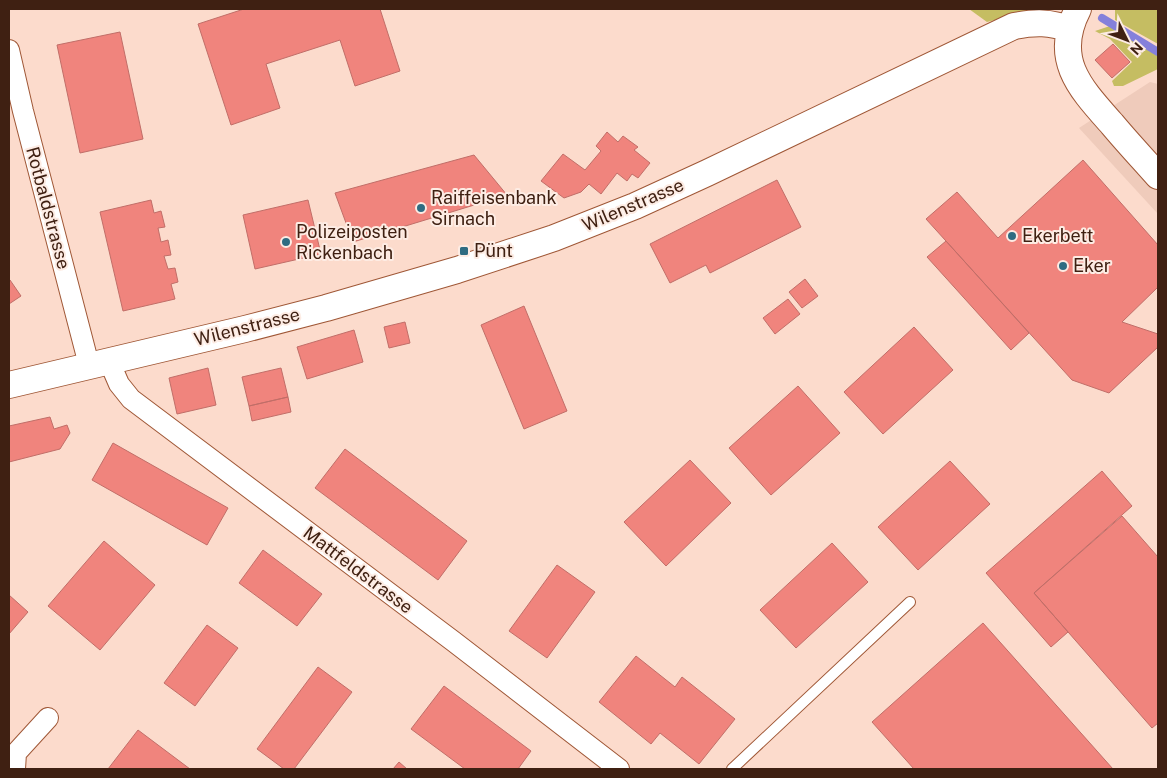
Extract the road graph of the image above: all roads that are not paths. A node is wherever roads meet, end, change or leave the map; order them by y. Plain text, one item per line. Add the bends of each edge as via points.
1 (1074, 19) edge
2 (9, 50) edge
3 (1158, 176) edge
4 (99, 363) junction
5 (9, 385) edge
6 (910, 602) dead end
7 (48, 718) dead end
8 (15, 769) edge
9 (619, 769) edge
10 (732, 769) edge

1 - 3 street via 1068,46 1075,78
1 - 4 street, Wilenstrasse via 1055,24 1036,22 1014,26 698,177 554,238 326,308
2 - 4 street, Rotbaldstrasse via 23,111
4 - 5 street, Wilenstrasse
4 - 9 street, Mattfeldstrasse via 131,399
6 - 10 lane
7 - 8 street via 16,753

